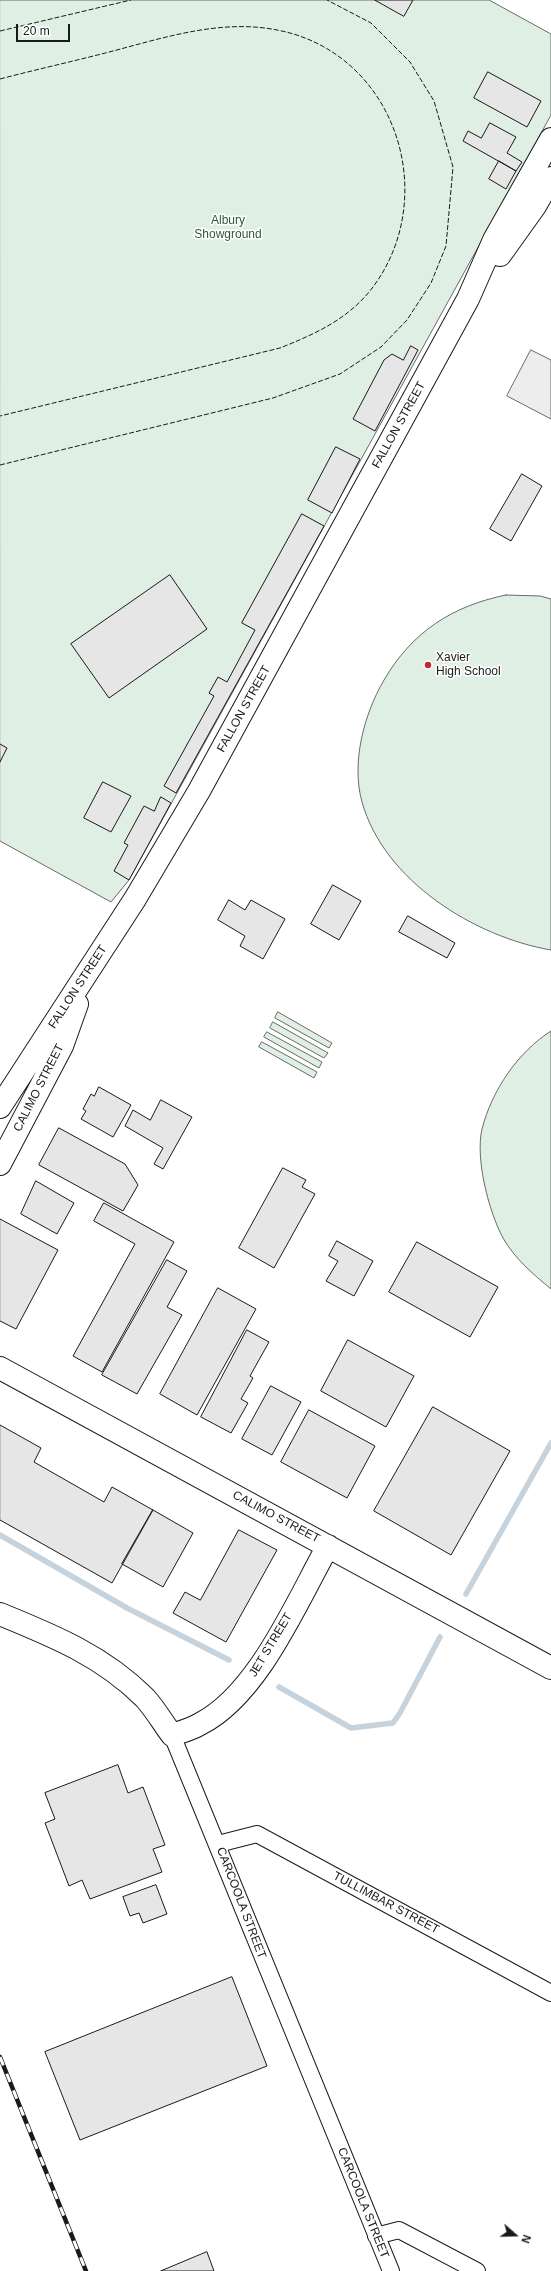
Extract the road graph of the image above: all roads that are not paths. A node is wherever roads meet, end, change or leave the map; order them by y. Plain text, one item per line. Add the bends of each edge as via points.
1 (551, 139) edge
2 (551, 178) edge
3 (468, 299) junction
4 (91, 966) junction
5 (0, 1107) edge
6 (0, 1164) edge
7 (0, 1368) edge
8 (328, 1546) junction
9 (0, 1614) edge
10 (551, 1668) edge
11 (172, 1735) junction
12 (218, 1844) junction
13 (551, 1992) edge
14 (376, 2236) junction
15 (391, 2271) edge
16 (477, 2271) edge

1 - 3 street, FALLON STREET via 494,240
2 - 3 street, FALLON STREET via 535,206
3 - 4 street, FALLON STREET via 199,791 135,899
4 - 5 street, FALLON STREET
4 - 6 street, CALIMO STREET via 62,1046
7 - 8 street, CALIMO STREET
8 - 10 street, CALIMO STREET
8 - 11 street, JET STREET via 258,1671 233,1700 201,1724
9 - 11 street, CARCOOLA STREET via 77,1647 112,1668 146,1699
11 - 12 street, CARCOOLA STREET
12 - 13 street, TULLIMBAR STREET via 257,1834
12 - 14 street, CARCOOLA STREET via 248,1924
14 - 15 street, CARCOOLA STREET
14 - 16 street via 399,2230

